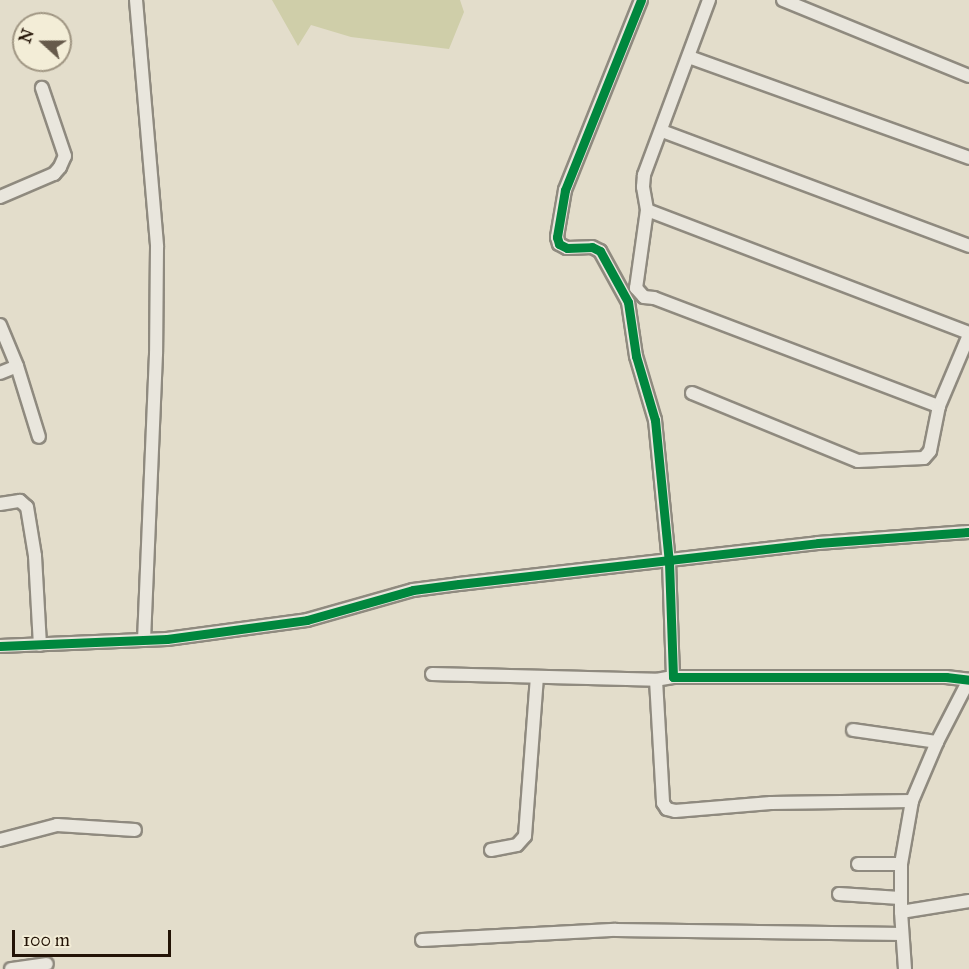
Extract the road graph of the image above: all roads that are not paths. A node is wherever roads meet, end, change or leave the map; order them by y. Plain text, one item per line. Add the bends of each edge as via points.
1 (135, 0) edge
2 (641, 0) edge
3 (709, 0) edge
4 (783, 0) edge
5 (689, 57) junction
6 (969, 76) edge
7 (42, 88) dead end
8 (662, 131) junction
9 (969, 158) edge
10 (0, 197) edge
11 (647, 210) junction
12 (969, 246) edge
13 (0, 325) edge
14 (969, 334) edge
15 (17, 366) junction
16 (0, 374) edge
17 (692, 393) dead end
18 (939, 406) junction
19 (39, 437) dead end
20 (0, 504) edge
21 (969, 532) edge
22 (669, 562) junction
23 (144, 640) junction
24 (40, 645) junction
25 (0, 646) edge
26 (432, 674) dead end
27 (673, 676) junction
28 (537, 678) junction
29 (656, 680) junction
30 (969, 680) edge
31 (854, 730) dead end
32 (937, 742) junction
33 (912, 801) junction
34 (135, 830) dead end
35 (0, 840) edge
36 (491, 850) dead end
37 (858, 864) dead end
38 (901, 864) junction
39 (839, 894) dead end
40 (900, 898) junction
41 (969, 901) edge
42 (901, 912) junction
43 (902, 934) junction
44 (422, 940) dead end
45 (47, 964) dead end
46 (11, 969) edge
47 (905, 969) edge

1 - 23 street via 157,247
2 - 22 street via 565,190 557,237 559,244 567,248 592,247 600,251 628,302 636,357 655,420
3 - 5 street
4 - 6 street
5 - 8 street
5 - 9 street
7 - 10 street via 64,156 60,167 54,174
8 - 11 street via 644,175
8 - 12 street
11 - 14 street
11 - 18 street via 636,288 644,297
13 - 15 street
14 - 18 street
15 - 16 street
15 - 19 street
17 - 18 street via 858,461 924,458 930,451
20 - 24 street via 20,501 27,507 35,556
21 - 22 street via 818,543
22 - 23 street via 413,590 307,620
22 - 27 street
23 - 24 street
24 - 25 street
26 - 28 street
27 - 29 street
27 - 30 street via 946,676
28 - 29 street
28 - 36 street via 525,836 517,845
29 - 33 street via 663,802 667,809
30 - 32 street
31 - 32 street
32 - 33 street
33 - 38 street
34 - 35 street via 57,825
37 - 38 street
38 - 40 street
39 - 40 street
40 - 42 street
41 - 42 street
42 - 43 street
43 - 44 street via 616,930
43 - 47 street
45 - 46 street

